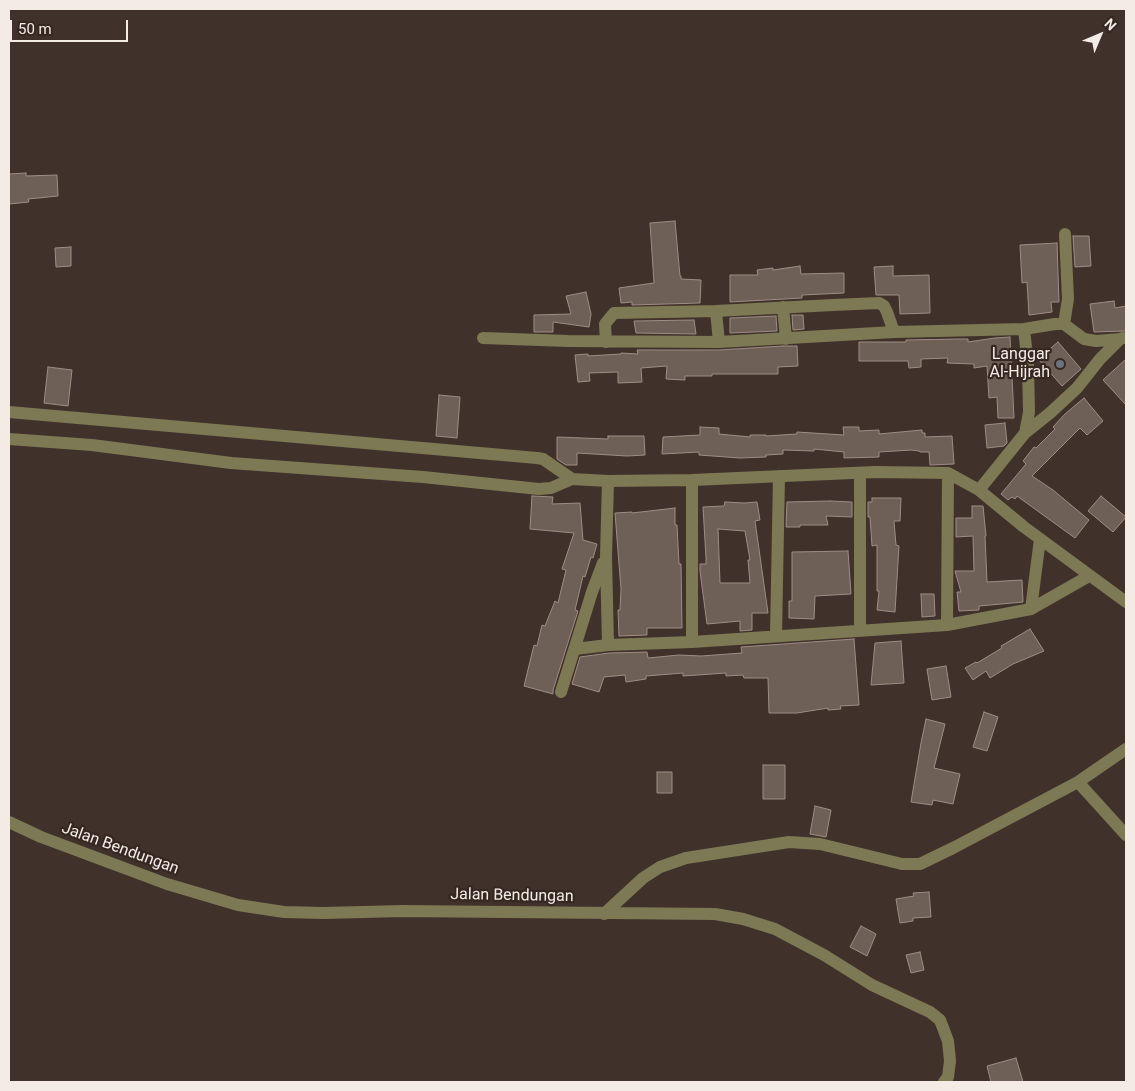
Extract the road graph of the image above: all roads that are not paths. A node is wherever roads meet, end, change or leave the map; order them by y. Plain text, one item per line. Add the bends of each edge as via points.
1 (1065, 234) dead end
2 (783, 307) junction
3 (716, 311) junction
4 (1064, 324) junction
5 (1024, 329) junction
6 (894, 332) junction
7 (483, 338) dead end
8 (1123, 338) edge
9 (786, 339) junction
10 (606, 342) junction
11 (720, 342) junction
12 (9, 412) edge
13 (1025, 433) junction
14 (9, 439) edge
15 (860, 473) junction
16 (948, 473) junction
17 (780, 476) junction
18 (572, 479) junction
19 (692, 480) junction
20 (608, 481) junction
21 (979, 490) junction
22 (1040, 540) junction
23 (606, 556) junction
24 (1089, 576) junction
25 (1126, 602) edge
26 (1031, 609) junction
27 (947, 625) junction
28 (860, 631) junction
29 (776, 635) junction
30 (692, 642) junction
31 (608, 645) junction
32 (575, 648) junction
33 (561, 692) dead end
34 (1126, 749) edge
35 (1078, 782) junction
36 (9, 822) edge
37 (1126, 835) edge
38 (604, 914) junction
39 (944, 1082) edge

1 - 4 street via 1068,299
2 - 3 street
2 - 6 street via 879,303 884,306
2 - 9 street
3 - 10 street via 614,313 605,324
3 - 11 street
4 - 5 street
4 - 8 street via 1084,340
5 - 6 street
5 - 13 street via 1029,412
6 - 9 street
7 - 10 street
8 - 13 street via 1077,388
9 - 11 street
10 - 11 street
12 - 18 street via 537,458
13 - 21 street
14 - 18 street via 92,445 231,463 423,477 539,490
15 - 16 street
15 - 17 street
15 - 28 street
16 - 21 street
16 - 27 street
17 - 19 street
17 - 29 street
18 - 20 street
19 - 20 street
19 - 30 street
20 - 23 street
21 - 22 street
22 - 24 street
22 - 26 street
23 - 31 street
23 - 32 street
24 - 25 street
24 - 26 street
26 - 27 street
27 - 28 street
28 - 29 street
29 - 30 street
30 - 31 street
31 - 32 street
32 - 33 street
34 - 35 street
35 - 37 street
35 - 38 street via 920,864 902,864 820,844 789,842 686,858 660,867 643,878
36 - 38 street, Jalan Bendungan via 167,884 238,905 323,914 403,911
38 - 39 street, Jalan Bendungan via 715,914 775,929 940,1020 948,1041 950,1061

